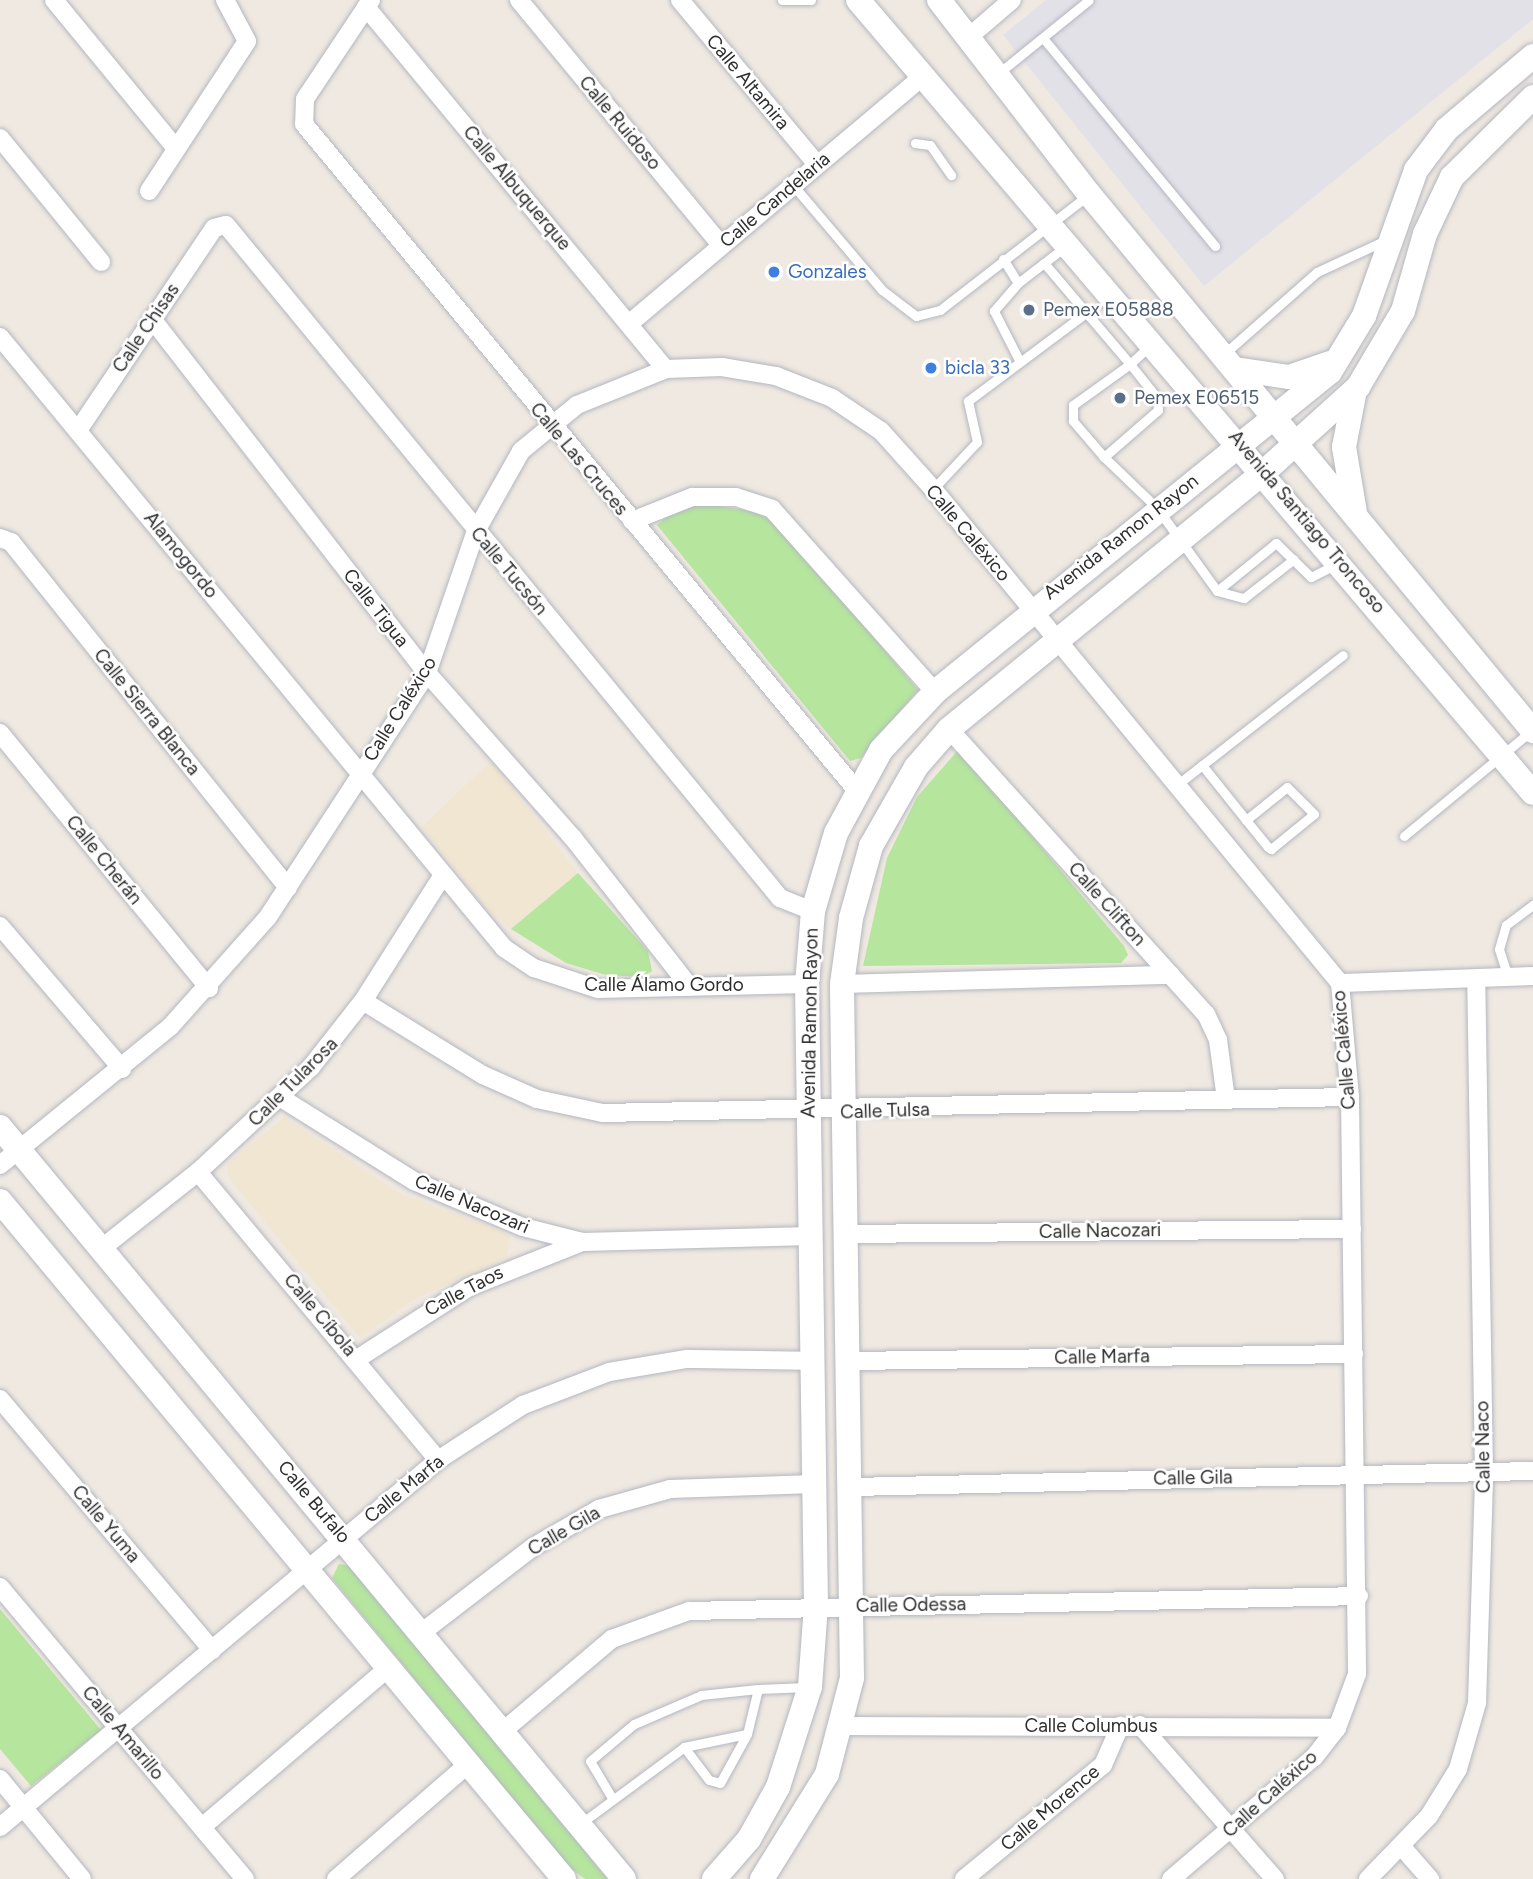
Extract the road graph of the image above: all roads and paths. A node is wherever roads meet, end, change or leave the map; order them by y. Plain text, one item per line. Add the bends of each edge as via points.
1 (54, 0) edge
2 (225, 0) edge
3 (519, 0) edge
4 (680, 0) edge
5 (782, 0) edge
6 (811, 0) edge
7 (858, 0) edge
8 (939, 0) edge
9 (1012, 0) edge
10 (1089, 0) edge
11 (368, 4) edge
12 (970, 36) junction
13 (1042, 38) junction
14 (1533, 57) edge
15 (1000, 72) junction
16 (921, 78) junction
17 (1533, 97) edge
18 (0, 138) edge
19 (915, 143) dead end
20 (174, 146) junction
21 (817, 163) junction
22 (951, 175) dead end
23 (793, 185) junction
24 (149, 191) dead end
25 (1089, 194) junction
26 (1048, 222) junction
27 (214, 228) joint
28 (1387, 240) junction
29 (721, 245) junction
30 (1068, 245) junction
31 (1214, 246) dead end
32 (1003, 259) junction
33 (101, 262) dead end
34 (1044, 263) junction
35 (1018, 283) junction
36 (1087, 312) junction
37 (152, 319) junction
38 (629, 323) junction
39 (0, 337) edge
40 (1154, 342) junction
41 (1338, 361) junction
42 (1020, 362) junction
43 (1229, 362) junction
44 (1130, 364) junction
45 (666, 369) junction
46 (1358, 387) junction
47 (1272, 416) junction
48 (549, 425) junction
49 (79, 429) junction
50 (1240, 442) junction
51 (1297, 444) junction
52 (1104, 457) junction
53 (1264, 472) junction
54 (933, 489) junction
55 (1157, 508) junction
56 (1356, 517) junction
57 (632, 521) junction
58 (476, 531) junction
59 (2, 538) edge
60 (1180, 541) junction
61 (1294, 559) junction
62 (1340, 562) junction
63 (1217, 591) junction
64 (1031, 609) junction
65 (1056, 640) junction
66 (1343, 655) dead end
67 (427, 673) junction
68 (934, 692) junction
69 (949, 729) junction
70 (1533, 730) edge
71 (0, 733) edge
72 (1502, 755) junction
73 (1202, 765) junction
74 (358, 776) junction
75 (1178, 784) junction
76 (858, 792) junction
77 (1533, 793) edge
78 (1246, 820) junction
79 (1404, 836) dead end
80 (441, 878) junction
81 (288, 888) junction
82 (1533, 905) edge
83 (813, 911) junction
84 (0, 926) edge
85 (1171, 975) junction
86 (1533, 976) edge
87 (1508, 977) junction
88 (1476, 979) junction
89 (1340, 983) junction
90 (807, 984) junction
91 (842, 984) junction
92 (690, 986) junction
93 (209, 988) junction
94 (363, 1001) junction
95 (122, 1069) junction
96 (1349, 1097) junction
97 (281, 1098) junction
98 (1226, 1099) junction
99 (809, 1112) junction
100 (845, 1112) junction
101 (0, 1127) edge
102 (9, 1158) edge
103 (198, 1172) junction
104 (0, 1201) edge
105 (1352, 1229) junction
106 (847, 1234) junction
107 (811, 1236) junction
108 (582, 1242) junction
109 (102, 1248) junction
110 (1354, 1354) junction
111 (357, 1359) junction
112 (812, 1361) junction
113 (850, 1361) junction
114 (0, 1399) edge
115 (438, 1460) junction
116 (1533, 1471) edge
117 (1357, 1474) junction
118 (1484, 1474) junction
119 (814, 1484) junction
120 (853, 1487) junction
121 (344, 1538) junction
122 (306, 1571) junction
123 (0, 1587) edge
124 (1359, 1596) junction
125 (816, 1605) junction
126 (855, 1606) junction
127 (421, 1633) junction
128 (212, 1650) junction
129 (387, 1669) junction
130 (810, 1687) junction
131 (758, 1689) junction
132 (1140, 1725) junction
133 (844, 1726) junction
134 (1121, 1726) junction
135 (118, 1727) junction
136 (1337, 1728) junction
137 (503, 1731) junction
138 (747, 1734) junction
139 (684, 1747) junction
140 (465, 1768) junction
141 (0, 1779) edge
142 (612, 1798) junction
143 (24, 1807) junction
144 (580, 1825) junction
145 (0, 1827) edge
146 (202, 1827) junction
147 (1231, 1830) junction
148 (1402, 1847) junction
149 (82, 1879) edge
150 (245, 1879) edge
151 (336, 1879) edge
152 (564, 1879) edge
153 (624, 1879) edge
154 (714, 1879) edge
155 (762, 1879) edge
156 (964, 1879) edge
157 (1171, 1879) edge
158 (1275, 1879) edge
159 (1368, 1879) edge
160 (1430, 1879) edge

1 - 20 street
2 - 20 street via 247,41
3 - 29 street, Calle Ruidoso
4 - 21 street, Calle Altamira
5 - 6 lane
7 - 16 main road, Avenida Santiago Troncoso
8 - 12 main road, Avenida Santiago Troncoso
9 - 12 street
10 - 13 lane
11 - 38 street, Calle Albuquerque
11 - 48 street, Calle Las Cruces via 305,99 304,124
12 - 15 main road, Avenida Santiago Troncoso
13 - 15 lane
13 - 31 lane
14 - 28 main road, Avenida Ramon Rayon via 1447,129 1416,170
15 - 25 main road, Avenida Santiago Troncoso
16 - 21 street, Calle Candelaria
16 - 26 main road, Avenida Santiago Troncoso
17 - 46 main road, Avenida Ramon Rayon via 1452,177 1425,234 1403,311
18 - 33 street
19 - 22 lane via 930,145
20 - 24 street
21 - 23 street, Calle Candelaria
23 - 29 street, Calle Candelaria
23 - 32 lane via 907,313 940,310
25 - 26 lane
25 - 43 main road, Avenida Santiago Troncoso
26 - 30 main road, Avenida Santiago Troncoso
26 - 32 lane
27 - 37 street, Calle Chisas
27 - 58 street, Calle Tucsón via 233,230
28 - 41 main road, Avenida Ramon Rayon via 1364,316
28 - 43 lane via 1317,272
29 - 38 street, Calle Candelaria
30 - 34 lane
30 - 40 main road, Avenida Santiago Troncoso
32 - 35 lane
34 - 35 lane
34 - 36 lane
35 - 42 lane via 994,311
36 - 42 lane
36 - 44 lane
37 - 49 street, Calle Chisas
37 - 67 street, Calle Tigua
38 - 45 street, Calle Albuquerque
39 - 49 street, Alamogordo
40 - 44 lane
40 - 50 main road, Avenida Santiago Troncoso
41 - 43 main road via 1289,377
41 - 47 main road, Avenida Ramon Rayon
42 - 54 lane via 968,401 977,442
43 - 47 main road, Avenida Santiago Troncoso
44 - 52 lane via 1157,398 1158,410
44 - 52 lane via 1073,405 1073,422
45 - 48 street, Calle Caléxico via 577,405
45 - 54 street, Calle Caléxico via 722,366 762,373 832,398 881,431
46 - 51 main road, Avenida Ramon Rayon
46 - 56 main road via 1344,447
47 - 50 main road, Avenida Ramon Rayon
47 - 51 main road, Avenida Santiago Troncoso
48 - 57 street, Calle Las Cruces
48 - 58 street, Calle Caléxico via 522,451
49 - 74 street, Alamogordo
50 - 53 main road, Avenida Santiago Troncoso
50 - 55 main road, Avenida Ramon Rayon
51 - 53 main road, Avenida Ramon Rayon
51 - 56 main road, Avenida Santiago Troncoso
52 - 55 lane
53 - 60 main road, Avenida Ramon Rayon
53 - 62 main road, Avenida Santiago Troncoso
54 - 64 street, Calle Caléxico
55 - 60 lane
55 - 64 main road, Avenida Ramon Rayon
56 - 70 main road, Avenida Santiago Troncoso
57 - 68 street via 692,497 736,497 772,509
57 - 76 street, Calle Las Cruces
58 - 67 street, Calle Caléxico
58 - 83 street, Calle Tucsón via 780,898
59 - 81 street, Calle Sierra Blanca
60 - 63 lane
60 - 65 main road, Avenida Ramon Rayon
61 - 62 lane via 1311,577
61 - 63 lane via 1244,598
61 - 63 lane via 1281,544 1270,545
62 - 72 main road, Avenida Santiago Troncoso
64 - 65 street, Calle Caléxico
64 - 68 main road, Avenida Ramon Rayon
65 - 69 main road, Avenida Ramon Rayon
65 - 75 street, Calle Caléxico
66 - 73 lane
67 - 74 street, Calle Caléxico
67 - 92 street, Calle Tigua via 573,838
68 - 76 main road, Avenida Ramon Rayon via 881,750
69 - 85 street, Calle Clifton
69 - 91 main road, Avenida Ramon Rayon via 916,767 870,846 855,897
70 - 72 lane
71 - 93 street, Calle Cherán
72 - 77 main road, Avenida Santiago Troncoso
72 - 79 lane
73 - 75 lane
73 - 78 lane
74 - 80 street, Calle Álamo Gordo
74 - 81 street, Calle Caléxico
75 - 89 street, Calle Caléxico
76 - 83 main road, Avenida Ramon Rayon via 836,834
78 - 78 lane via 1287,787 1314,814 1277,849
80 - 92 street, Calle Álamo Gordo via 504,948 534,968 598,989
80 - 94 street, Calle Tularosa
81 - 93 street, Calle Caléxico
82 - 87 lane via 1506,925 1499,949
83 - 90 main road, Avenida Ramon Rayon
84 - 95 street
85 - 91 street
85 - 98 street, Calle Clifton via 1214,1032
86 - 87 street
87 - 88 street
88 - 89 street
88 - 118 street, Calle Naco
89 - 96 street, Calle Caléxico
90 - 92 street, Calle Álamo Gordo
90 - 99 main road, Avenida Ramon Rayon
91 - 100 main road, Avenida Ramon Rayon
93 - 95 street, Calle Caléxico
94 - 97 street, Calle Tularosa
94 - 99 street, Calle Tulsa via 483,1075 537,1098 603,1112
95 - 102 street, Calle Caléxico
96 - 98 street, Calle Tulsa
96 - 105 street, Calle Caléxico
97 - 103 street, Calle Tularosa
97 - 108 street, Calle Nacozari via 414,1181 523,1227
98 - 100 street, Calle Tulsa
99 - 100 street, Calle Tulsa
99 - 107 main road, Avenida Ramon Rayon
100 - 106 main road, Avenida Ramon Rayon
101 - 102 main road, Calle Bufalo
102 - 109 main road, Calle Bufalo
103 - 109 street, Calle Tularosa
103 - 111 street, Calle Cíbola
104 - 122 main road
105 - 106 street, Calle Nacozari
105 - 110 street, Calle Caléxico
106 - 113 main road, Avenida Ramon Rayon
107 - 108 street, Calle Nacozari
107 - 112 main road, Avenida Ramon Rayon
108 - 111 street, Calle Taos via 469,1287
109 - 121 main road, Calle Bufalo
110 - 113 street, Calle Marfa
110 - 117 street, Calle Caléxico
111 - 115 street, Calle Cíbola
112 - 115 street, Calle Marfa via 687,1359 609,1372 523,1405
112 - 119 main road, Avenida Ramon Rayon
113 - 120 main road, Avenida Ramon Rayon
114 - 128 street, Calle Yuma
115 - 121 street, Calle Marfa
116 - 118 street, Calle Gila
117 - 118 street, Calle Gila
117 - 120 street, Calle Gila
117 - 124 street, Calle Caléxico
118 - 148 street, Calle Naco via 1477,1703 1458,1769
119 - 125 main road, Avenida Ramon Rayon
119 - 127 street, Calle Gila via 670,1489 599,1509 533,1547
120 - 126 main road, Avenida Ramon Rayon
121 - 122 street, Calle Marfa
121 - 127 main road, Calle Bufalo
122 - 128 street, Calle Marfa
122 - 129 main road
123 - 135 street, Calle Amarillo
124 - 126 street, Calle Odessa
124 - 136 street, Calle Caléxico via 1357,1674
125 - 126 street, Calle Odessa
125 - 130 main road, Avenida Ramon Rayon
125 - 137 street, Calle Odessa via 733,1606 644,1623 559,1679
126 - 133 main road, Avenida Ramon Rayon
127 - 137 main road, Calle Bufalo
128 - 135 street, Calle Marfa
129 - 140 main road
129 - 146 street
130 - 131 lane
130 - 154 main road, Avenida Ramon Rayon via 778,1787 749,1839
131 - 138 lane
131 - 142 lane via 701,1695 634,1724 590,1761
132 - 134 street, Calle Columbus
132 - 136 street, Calle Columbus
132 - 147 street
133 - 134 street, Calle Columbus
133 - 155 main road, Avenida Ramon Rayon via 803,1822
134 - 156 street, Calle Morence via 1102,1765
135 - 143 street, Calle Marfa
135 - 146 street, Calle Amarillo
136 - 147 street, Calle Caléxico
137 - 144 main road, Calle Bufalo
138 - 139 lane
138 - 139 lane via 720,1783 709,1780
139 - 142 lane
140 - 151 street
140 - 152 main road
141 - 143 street
142 - 144 lane
143 - 145 street, Calle Marfa
143 - 149 street
144 - 153 main road, Calle Bufalo
146 - 150 street, Calle Amarillo
147 - 157 street, Calle Caléxico
147 - 158 street
148 - 159 street, Calle Naco
148 - 160 street

